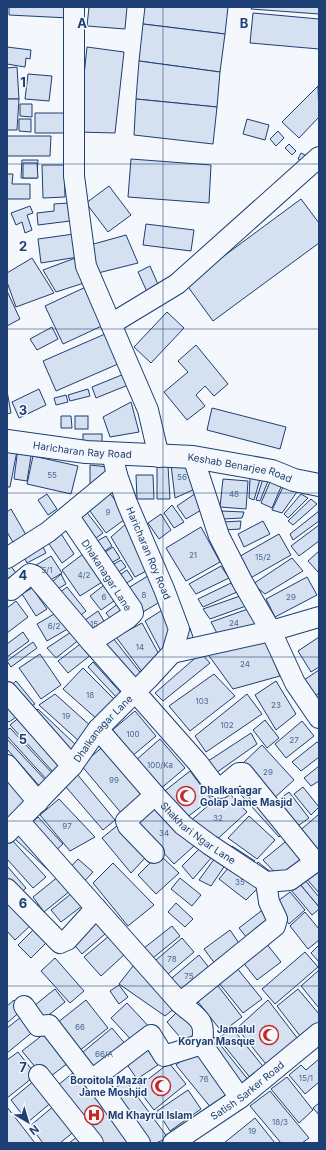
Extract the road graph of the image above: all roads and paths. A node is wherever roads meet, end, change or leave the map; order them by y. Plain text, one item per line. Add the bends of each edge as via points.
1 (74, 7) edge
2 (319, 157) edge
3 (111, 324) junction
4 (7, 441) edge
5 (112, 453) junction
6 (159, 457) junction
7 (194, 457) junction
8 (117, 475) junction
9 (319, 485) edge
10 (69, 517) junction
11 (7, 558) edge
12 (11, 590) dead end
13 (319, 616) edge
14 (271, 631) junction
15 (91, 642) junction
16 (172, 653) junction
17 (7, 692) edge
18 (135, 693) junction
19 (319, 718) edge
20 (98, 729) junction
21 (7, 765) edge
22 (72, 766) junction
23 (155, 795) junction
24 (38, 802) junction
25 (13, 827) edge
26 (154, 853) dead end
27 (317, 860) edge
28 (266, 882) junction
29 (7, 889) edge
30 (96, 908) junction
31 (180, 1003) junction
32 (24, 1006) dead end
33 (319, 1033) edge
34 (202, 1044) junction
35 (39, 1075) dead end
36 (93, 1079) junction
37 (240, 1098) junction
38 (93, 1143) edge
39 (140, 1143) edge
40 (173, 1143) edge

1 - 3 street via 74,176 86,266
2 - 3 street via 177,284
3 - 6 street via 148,410
4 - 5 main road, Haricharan Ray Road
5 - 6 main road, Haricharan Ray Road
5 - 8 street, Haricharan Roy Road
6 - 7 main road, Keshab Benarjee Road
7 - 9 main road, Keshab Benarjee Road via 272,472
7 - 14 street via 218,536
8 - 10 street
8 - 16 street, Haricharan Roy Road via 178,629
10 - 11 street
10 - 15 street, Dhakanagar Lane via 133,613
12 - 15 street via 30,574 34,576
13 - 14 street
14 - 16 street
14 - 19 street via 295,683
15 - 18 street, Dhalkanagar Lane
16 - 18 street, Dhalkanagar Lane
17 - 22 street, Dhalkanagar Lane
18 - 20 street, Dhalkanagar Lane
18 - 27 street via 198,763 216,787 221,788 239,772 243,773
20 - 22 street, Dhalkanagar Lane
20 - 23 street, Shakhari Ngar Lane
21 - 24 street
22 - 24 street, Dhalkanagar Lane
23 - 26 street via 126,821
23 - 28 street, Shakhari Ngar Lane via 183,824
24 - 25 street, Dhalkanagar Lane
25 - 30 street
27 - 28 street via 290,880
28 - 31 street via 270,902 278,918 275,926
29 - 30 street via 60,943 67,940
30 - 31 street
31 - 34 street via 204,1026
32 - 36 street via 38,1026 49,1025
33 - 37 street, Satish Sarker Road
34 - 36 street via 164,1056 150,1035
34 - 37 street
35 - 38 street
36 - 39 street
37 - 40 street, Satish Sarker Road

